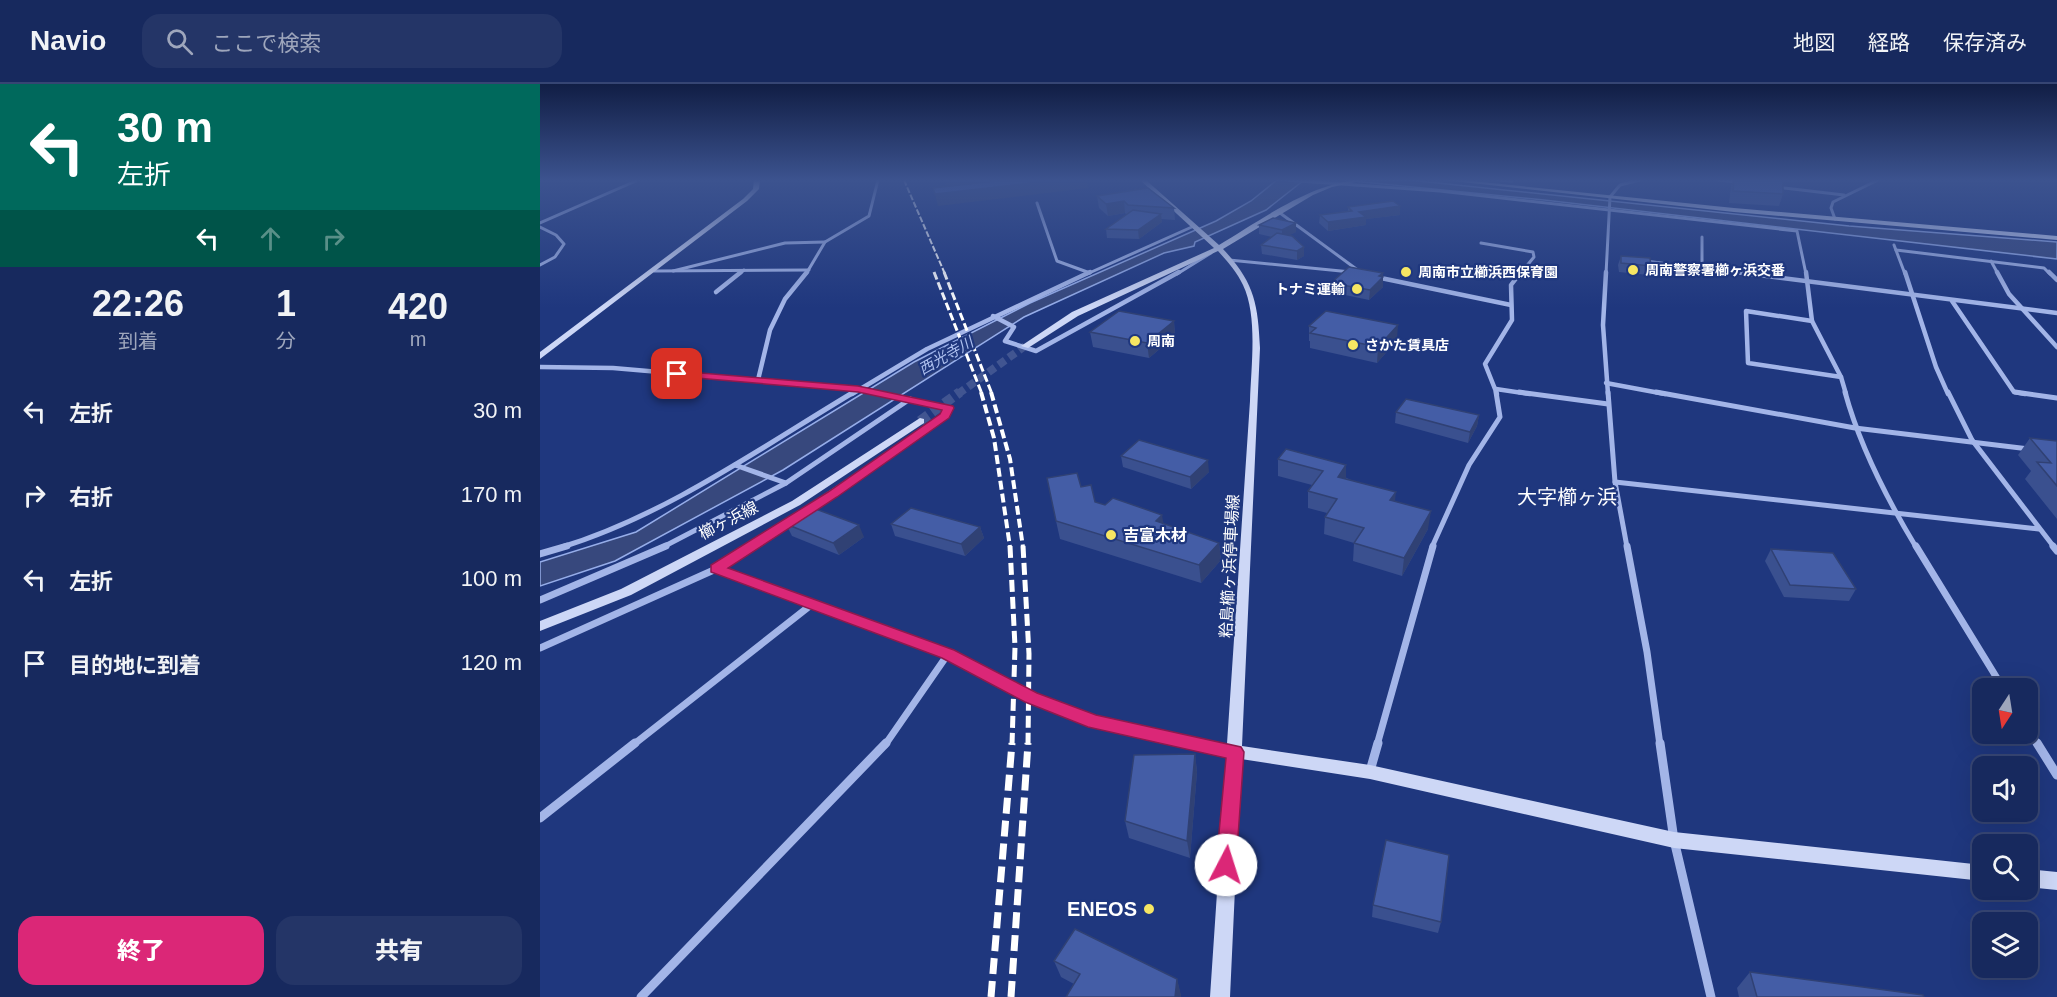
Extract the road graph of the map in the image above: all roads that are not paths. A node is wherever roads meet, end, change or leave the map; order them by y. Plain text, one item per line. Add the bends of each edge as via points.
1 (716, 223) edge
2 (860, 223) edge
3 (1044, 223) edge
4 (1190, 223) edge
5 (1260, 223) edge
6 (1293, 223) edge
7 (1610, 223) edge
8 (1726, 223) edge
9 (1872, 223) edge
10 (540, 225) edge
11 (1194, 226) junction
12 (1702, 237) dead end
13 (2053, 240) edge
14 (825, 242) junction
15 (1481, 243) dead end
16 (1213, 245) junction
17 (1894, 245) dead end
18 (1896, 250) junction
19 (1228, 260) junction
20 (1644, 261) edge
21 (1991, 261) junction
22 (540, 265) edge
23 (1702, 268) junction
24 (744, 270) junction
25 (809, 270) junction
26 (654, 271) junction
27 (673, 271) junction
28 (1090, 274) junction
29 (1374, 276) edge
30 (2057, 280) edge
31 (1808, 281) junction
32 (716, 292) dead end
33 (1914, 296) junction
34 (1952, 301) junction
35 (1511, 305) junction
36 (2025, 310) junction
37 (2057, 313) edge
38 (993, 316) junction
39 (1812, 321) junction
40 (1025, 346) tunnel mouth
41 (2057, 347) edge
42 (540, 356) edge
43 (540, 367) edge
44 (1840, 377) junction
45 (758, 380) junction
46 (1606, 383) junction
47 (858, 389) junction
48 (1496, 389) junction
49 (2057, 398) edge
50 (911, 399) junction
51 (1608, 404) junction
52 (920, 421) tunnel mouth
53 (1855, 428) junction
54 (1972, 440) junction
55 (2036, 450) edge
56 (735, 465) junction
57 (1615, 482) junction
58 (786, 483) junction
59 (1896, 514) junction
60 (2039, 529) junction
61 (2057, 551) edge
62 (540, 554) edge
63 (716, 569) junction
64 (626, 592) junction
65 (540, 600) edge
66 (811, 605) junction
67 (633, 606) junction
68 (540, 626) edge
69 (540, 648) edge
70 (948, 654) junction
71 (1997, 678) edge
72 (2038, 744) edge
73 (1235, 752) junction
74 (1370, 772) junction
75 (2057, 775) edge
76 (540, 818) edge
77 (1674, 840) junction
78 (1972, 872) edge
79 (2038, 879) edge
80 (2057, 881) edge
81 (641, 997) edge
82 (1220, 997) edge
83 (1712, 997) edge

1 - 26 street
2 - 14 street
3 - 28 street via 1057,261
4 - 11 street, 粭島櫛ヶ浜停車場線
5 - 16 street
6 - 19 street via 1363,274
7 - 46 street via 1603,325
8 - 31 street via 1797,231
9 - 13 street
10 - 22 street via 564,244 555,257
11 - 16 street, 粭島櫛ヶ浜停車場線
11 - 28 street
12 - 23 street
14 - 25 street
14 - 27 street via 785,243
15 - 35 street via 1533,252 1534,257 1511,285
16 - 19 street, 粭島櫛ヶ浜停車場線
16 - 38 street via 1184,271 1036,351 1005,341 1014,327
16 - 40 street via 1075,314
17 - 18 street
18 - 21 street
18 - 33 street
19 - 73 street, 粭島櫛ヶ浜停車場線 via 1247,285 1254,306 1255,376
20 - 23 street
21 - 30 street via 2044,268
21 - 36 street via 2004,287
23 - 31 street
24 - 25 street
24 - 27 street
24 - 32 street
25 - 45 street via 777,313
26 - 27 street
26 - 42 street
28 - 38 street
29 - 35 street
31 - 33 street
31 - 39 street
33 - 34 street
33 - 54 street via 1936,367
34 - 36 street
34 - 49 street via 2014,393
35 - 48 street via 1509,330 1485,364
36 - 37 street
36 - 41 street
38 - 47 street
39 - 44 street
39 - 44 street via 1746,310 1748,363
43 - 45 street via 613,368
44 - 53 street
45 - 47 street
46 - 51 street
46 - 53 street
47 - 50 street
47 - 56 street
48 - 51 street
48 - 74 street via 1500,417 1469,465 1431,548
50 - 58 street
50 - 63 street via 949,408 945,416 832,495
51 - 57 street
52 - 64 street, 櫛ヶ浜線 via 796,503
53 - 54 street
53 - 59 street
54 - 55 street
54 - 60 street
56 - 58 street
56 - 62 street via 645,516 603,535
57 - 59 street
57 - 77 street via 1647,652
58 - 65 street via 645,556
59 - 60 street
59 - 71 street
60 - 61 street
63 - 66 street
63 - 67 street
64 - 67 street
64 - 68 street, 櫛ヶ浜線
66 - 70 street
66 - 76 street
67 - 69 street
70 - 73 street via 1031,697 1094,722
70 - 81 street via 882,749
72 - 75 street
73 - 74 street
73 - 82 street, 粭島櫛ヶ浜停車場線
74 - 77 street
77 - 78 street
77 - 83 street
79 - 80 street

